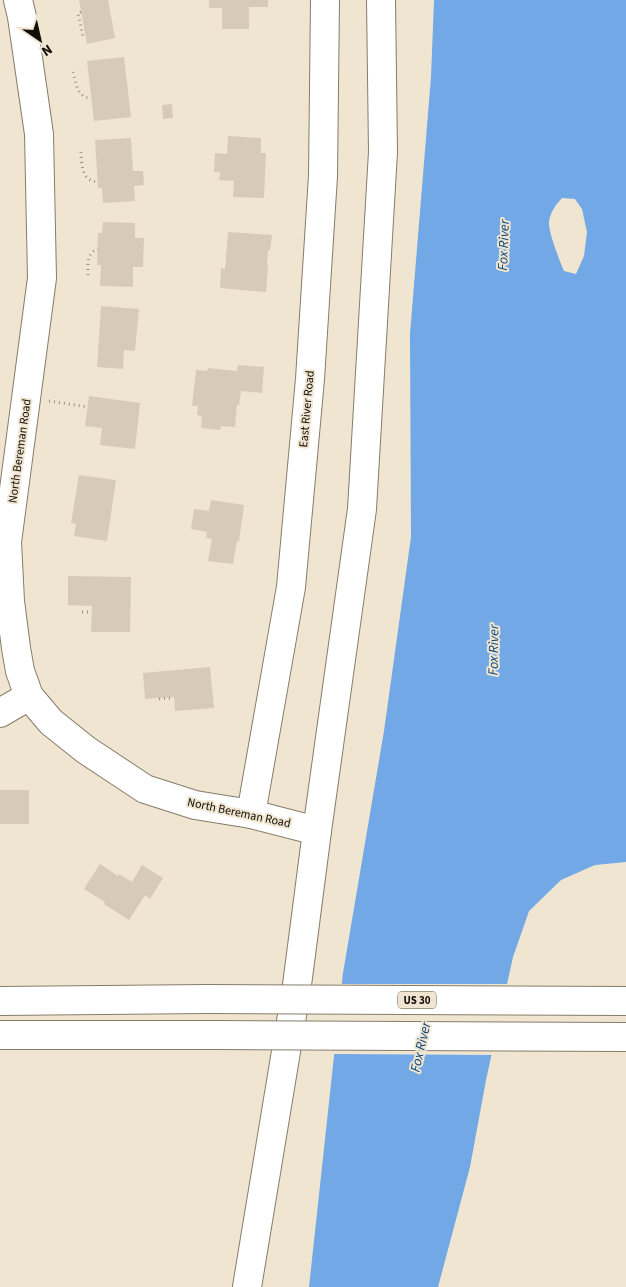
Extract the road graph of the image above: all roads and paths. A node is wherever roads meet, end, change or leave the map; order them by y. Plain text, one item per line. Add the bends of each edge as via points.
1 (18, 0) edge
2 (325, 0) edge
3 (381, 0) edge
4 (81, 12) dead end
5 (82, 37) dead end
6 (72, 72) dead end
7 (91, 98) dead end
8 (81, 152) dead end
9 (98, 182) dead end
10 (98, 249) dead end
11 (88, 275) dead end
12 (27, 398) junction
13 (88, 407) dead end
14 (82, 612) dead end
15 (92, 612) dead end
16 (29, 696) junction
17 (172, 697) dead end
18 (159, 699) dead end
19 (0, 713) edge
20 (250, 814) junction
21 (317, 831) junction
22 (0, 1001) edge
23 (626, 1001) edge
24 (0, 1035) edge
25 (626, 1037) edge
26 (247, 1287) edge

1 - 12 street, North Bereman Road via 39,134 42,266
2 - 20 street, East River Road via 323,176 310,378 292,577
3 - 21 street via 383,152 362,509
4 - 5 path via 78,13
6 - 7 path via 80,92
8 - 9 path via 84,175 88,180
10 - 11 path via 88,256
12 - 13 path
12 - 16 street, North Bereman Road via 7,542 16,648
14 - 15 path
16 - 19 street
16 - 20 street, North Bereman Road via 50,722 145,788 195,805
17 - 18 path
20 - 21 street, North Bereman Road
21 - 26 street via 297,985
22 - 23 street, US 30, bridge
24 - 25 street, bridge

